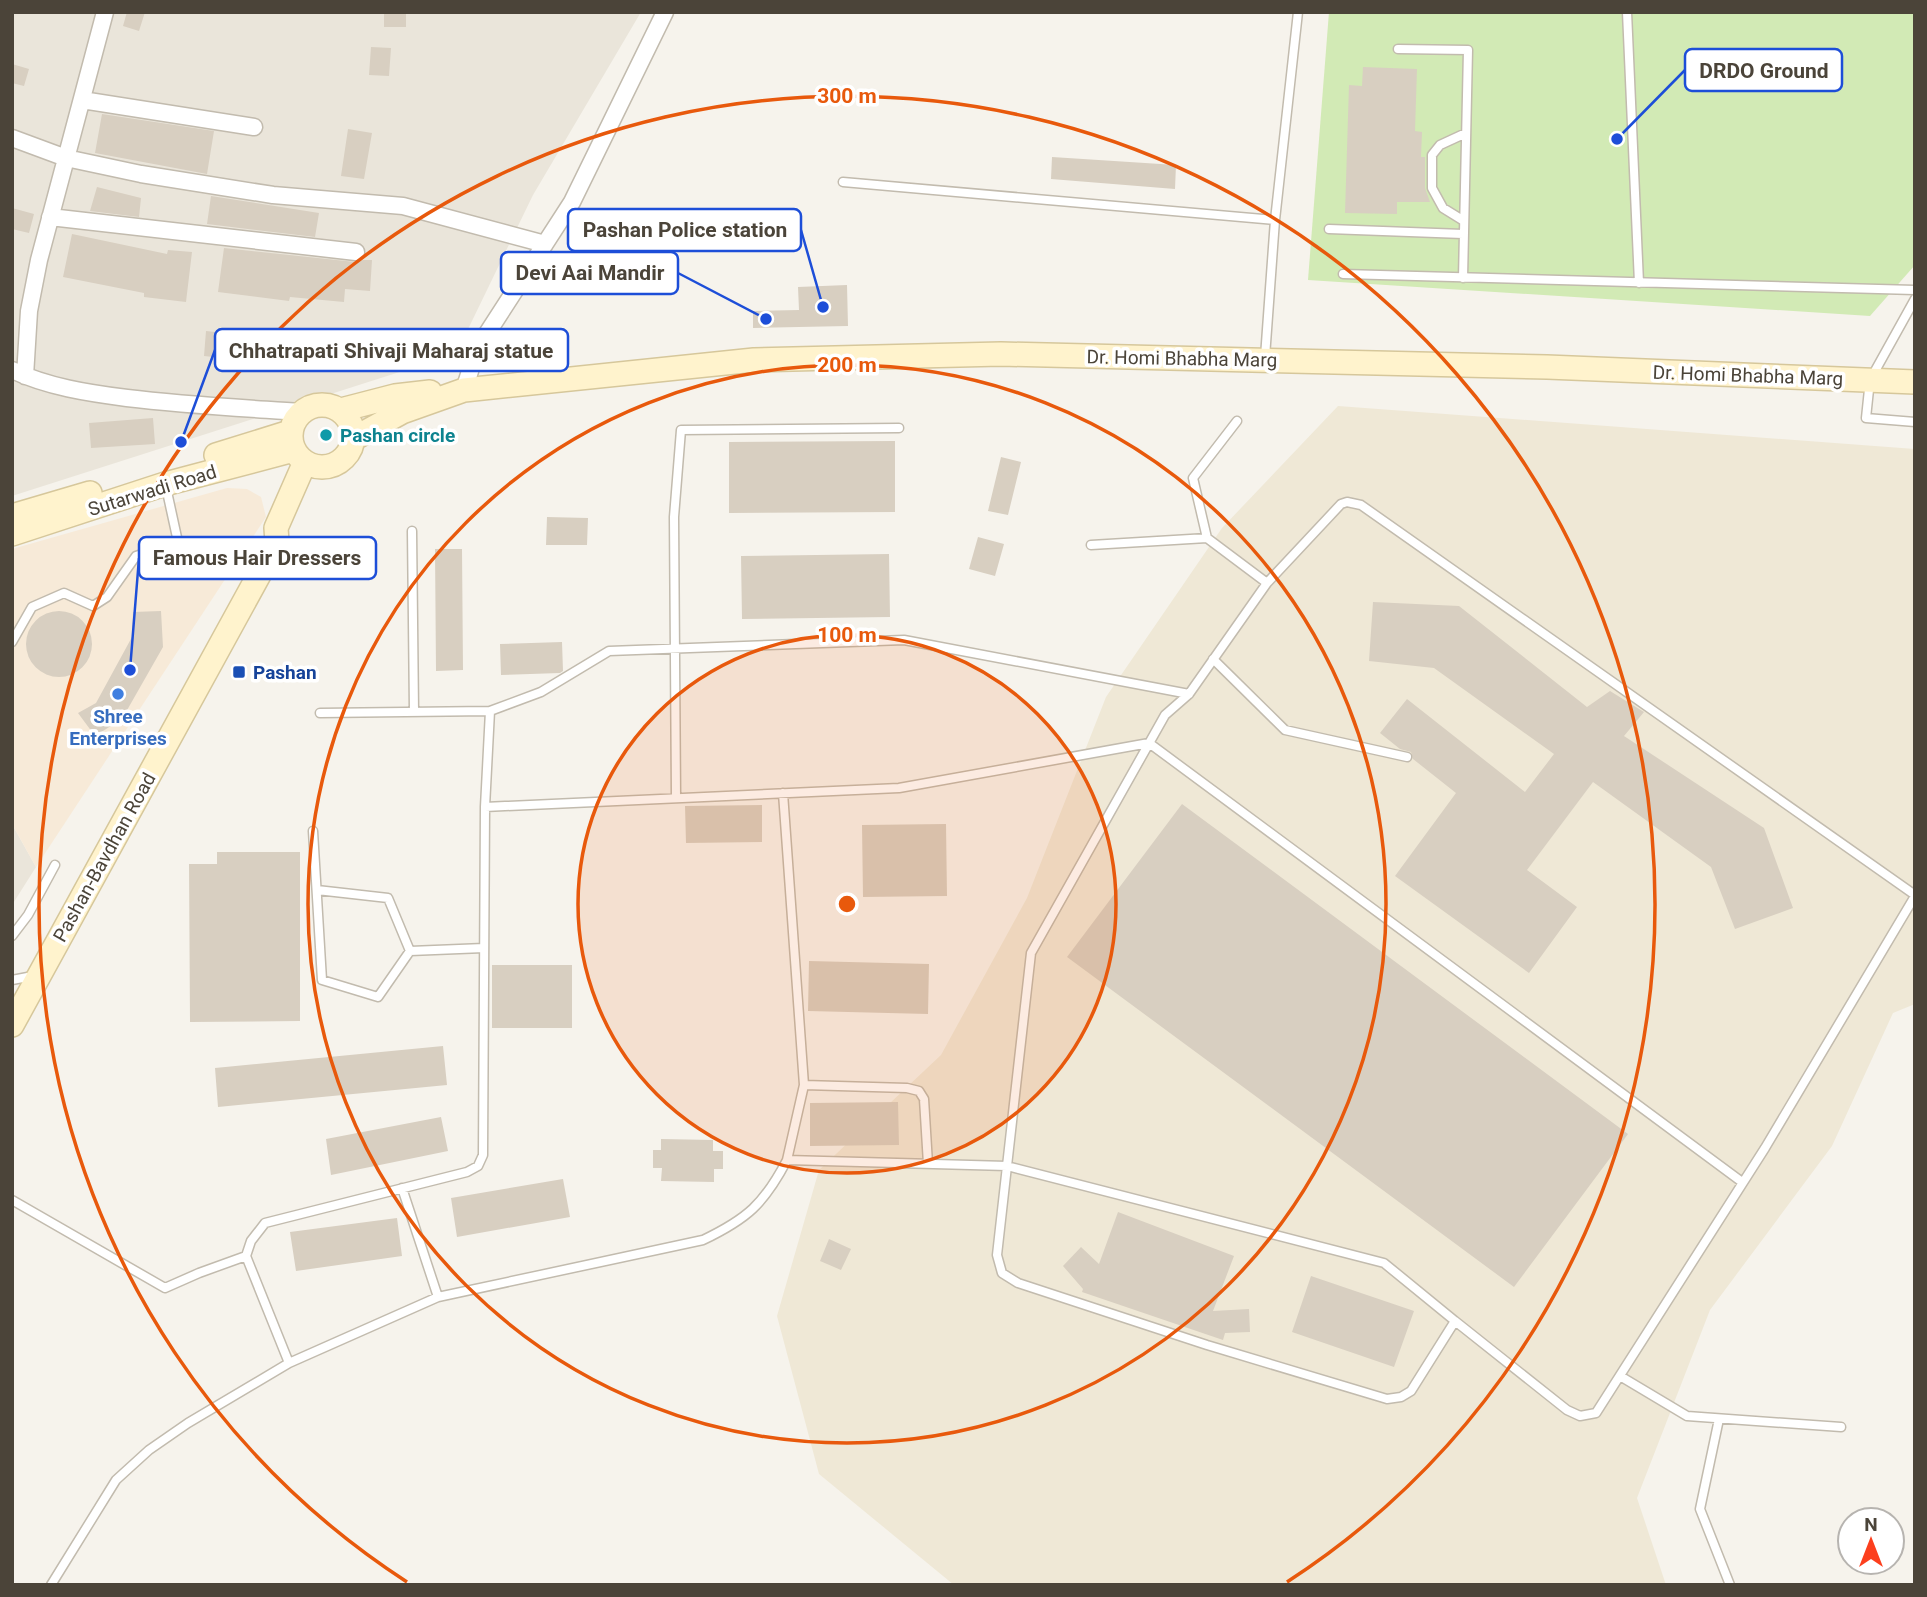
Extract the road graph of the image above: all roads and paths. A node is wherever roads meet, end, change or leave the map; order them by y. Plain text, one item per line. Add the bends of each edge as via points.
1 (105, 12) edge
2 (665, 12) edge
3 (1298, 12) edge
4 (1627, 12) edge
5 (1398, 49) dead end
6 (82, 100) junction
7 (254, 127) dead end
8 (1466, 133) junction
9 (12, 138) edge
10 (66, 158) junction
11 (843, 182) dead end
12 (51, 218) junction
13 (1275, 220) junction
14 (1464, 221) junction
15 (1329, 229) dead end
16 (1464, 234) junction
17 (545, 244) junction
18 (356, 252) dead end
19 (1343, 274) dead end
20 (1463, 278) junction
21 (1639, 283) junction
22 (1915, 290) edge
23 (1915, 299) edge
24 (1264, 360) junction
25 (19, 373) edge
26 (1870, 380) junction
27 (1915, 382) edge
28 (457, 392) junction
29 (341, 410) junction
30 (1237, 421) dead end
31 (1915, 422) edge
32 (900, 428) dead end
33 (353, 439) junction
34 (301, 445) junction
35 (165, 484) junction
36 (12, 516) edge
37 (412, 531) dead end
38 (12, 534) edge
39 (1207, 538) junction
40 (1091, 545) dead end
41 (1267, 583) junction
42 (12, 642) edge
43 (674, 650) junction
44 (1213, 659) junction
45 (1189, 694) junction
46 (490, 711) junction
47 (414, 712) junction
48 (320, 713) dead end
49 (1149, 743) junction
50 (1407, 757) dead end
51 (783, 793) junction
52 (676, 798) junction
53 (485, 807) junction
54 (313, 831) dead end
55 (55, 865) dead end
56 (317, 890) junction
57 (1915, 895) edge
58 (12, 936) edge
59 (484, 948) junction
60 (410, 951) junction
61 (39, 974) junction
62 (12, 980) edge
63 (12, 1026) edge
64 (804, 1085) junction
65 (788, 1160) junction
66 (928, 1164) junction
67 (1007, 1166) junction
68 (1742, 1182) junction
69 (402, 1188) junction
70 (12, 1200) edge
71 (246, 1256) junction
72 (438, 1297) junction
73 (1455, 1321) junction
74 (289, 1363) junction
75 (1620, 1376) junction
76 (1719, 1419) junction
77 (1841, 1427) dead end
78 (51, 1585) edge
79 (1731, 1585) edge

1 - 6 street
2 - 17 street via 588,173
3 - 13 lane
4 - 21 lane
5 - 8 lane via 1468,50
6 - 7 street
6 - 10 street
8 - 14 lane
8 - 14 lane via 1440,145 1433,155 1433,188 1443,208
9 - 10 street
10 - 12 street
10 - 17 street via 273,195 403,206
11 - 13 lane
12 - 18 street
12 - 25 street
13 - 24 lane
14 - 16 lane
15 - 16 lane
16 - 20 lane
17 - 28 street via 477,349
19 - 20 lane
20 - 21 lane
21 - 22 lane
23 - 26 lane
24 - 26 main road, Dr. Homi Bhabha Marg
24 - 28 main road, Dr. Homi Bhabha Marg via 1001,354 754,360
25 - 34 street via 81,392 155,401
26 - 27 main road, Dr. Homi Bhabha Marg
26 - 31 lane via 1866,418
28 - 29 main road, Dr. Homi Bhabha Marg via 395,396
28 - 33 main road, Dr. Homi Bhabha Marg via 402,412
29 - 33 main road via 353,428
29 - 34 main road via 331,405 309,407
30 - 39 lane via 1193,478
32 - 43 lane via 681,430 674,517
33 - 34 main road via 343,459 334,465
34 - 35 main road, Sutarwadi Road
34 - 36 main road
34 - 61 main road, Pashan-Bavdhan Road via 276,528 277,542
35 - 38 main road, Sutarwadi Road
35 - 42 lane via 178,542 135,556 107,597 93,606 64,593 32,607
37 - 47 lane
39 - 40 lane
39 - 41 lane
41 - 44 lane
41 - 57 lane via 1336,508 1348,502 1361,505
43 - 45 lane via 904,640
43 - 46 lane via 609,651 541,692
43 - 52 lane
44 - 45 lane
44 - 50 lane via 1285,730
45 - 49 lane via 1165,715
46 - 47 lane
46 - 53 lane
47 - 48 lane
49 - 51 lane via 899,788
49 - 67 lane via 1031,953
49 - 68 lane
51 - 52 lane
51 - 64 lane
52 - 53 lane
53 - 59 lane
54 - 56 lane
55 - 58 lane
56 - 60 lane via 388,898
56 - 60 lane via 322,980 378,997
57 - 68 lane
59 - 60 lane
59 - 69 lane via 483,1155 478,1166 467,1172
61 - 62 lane
61 - 63 main road, Pashan-Bavdhan Road
64 - 65 lane
64 - 66 lane via 919,1091 924,1100
65 - 66 lane
65 - 72 lane via 751,1213 703,1240
66 - 67 lane
67 - 73 lane via 1384,1263
67 - 73 lane via 997,1255 1002,1273 1018,1283 1387,1399 1411,1391
68 - 75 lane
69 - 71 lane via 265,1223
69 - 72 lane
70 - 71 lane via 165,1288
71 - 74 lane
72 - 74 lane
73 - 75 lane via 1580,1416 1596,1413
74 - 78 lane via 188,1423 116,1480
75 - 76 lane via 1687,1416
76 - 77 lane
76 - 79 lane via 1700,1509

